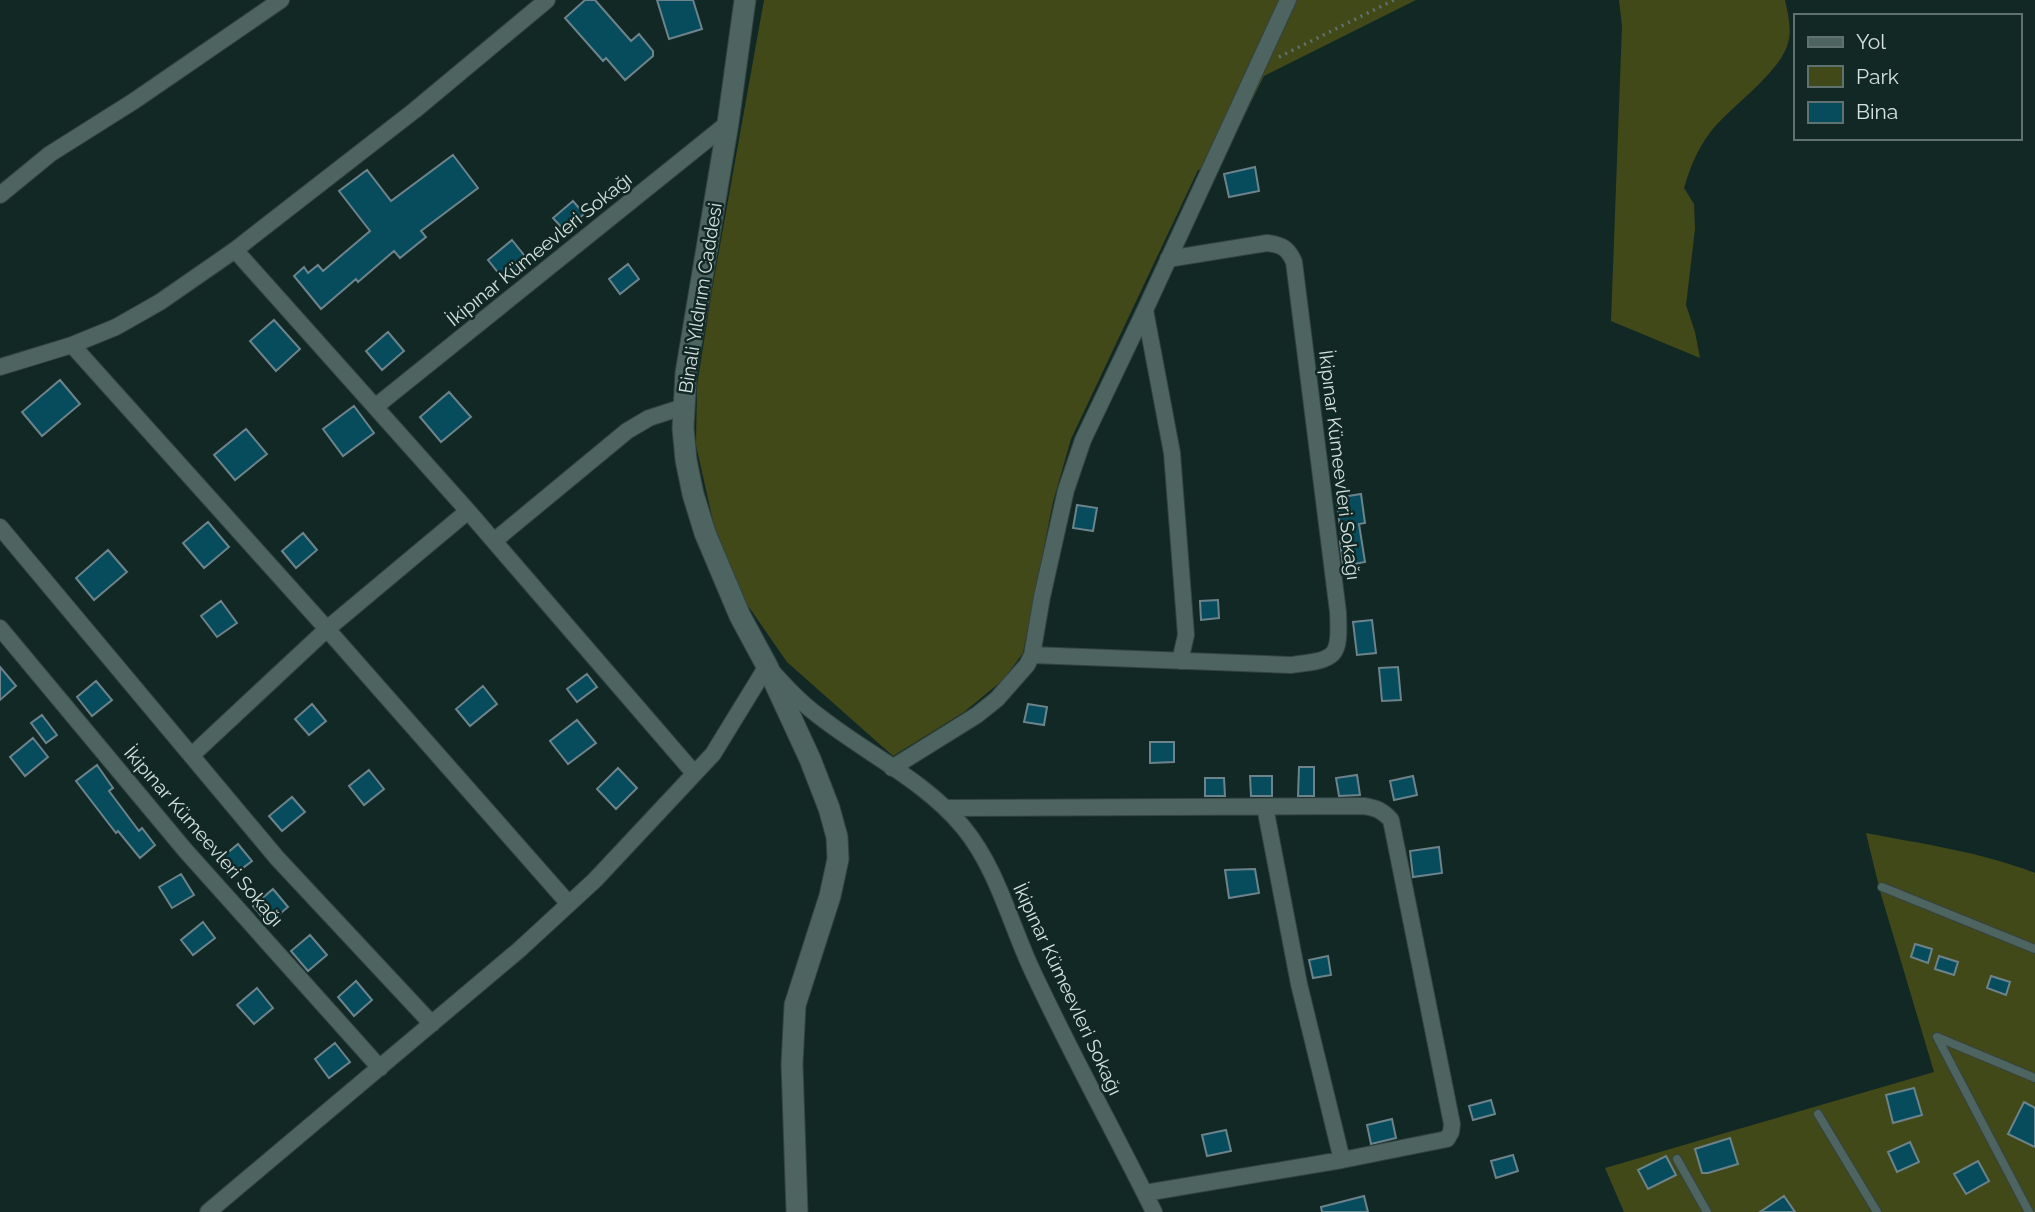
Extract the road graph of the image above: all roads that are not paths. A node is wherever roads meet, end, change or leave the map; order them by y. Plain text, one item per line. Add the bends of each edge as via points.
1 (281, 0) edge
2 (547, 0) edge
3 (745, 0) edge
4 (1288, 0) edge
5 (728, 123) junction
6 (0, 195) edge
7 (235, 250) junction
8 (1168, 259) junction
9 (1145, 310) junction
10 (72, 345) junction
11 (0, 367) edge
12 (376, 407) junction
13 (683, 407) junction
14 (468, 511) junction
15 (0, 527) edge
16 (494, 541) junction
17 (0, 628) edge
18 (327, 629) junction
19 (1032, 656) junction
20 (1180, 661) junction
21 (767, 666) junction
22 (192, 755) junction
23 (891, 768) junction
24 (694, 773) junction
25 (1265, 807) junction
26 (946, 808) junction
27 (1882, 887) dead end
28 (569, 904) junction
29 (2035, 949) edge
30 (432, 1024) junction
31 (380, 1068) junction
32 (2035, 1078) edge
33 (1818, 1114) dead end
34 (1677, 1159) dead end
35 (1342, 1160) junction
36 (1145, 1192) junction
37 (208, 1212) edge
38 (797, 1212) edge
39 (1154, 1212) edge
40 (1707, 1212) edge
41 (1877, 1212) edge
42 (2029, 1212) edge

1 - 6 street via 50,154
2 - 7 street
3 - 5 street, Binali Yıldırım Caddesi
4 - 8 street
5 - 12 street, İkipınar Kümeevleri Sokağı
5 - 13 street, Binali Yıldırım Caddesi
7 - 10 street via 149,308
7 - 12 street
8 - 9 street
8 - 20 street, İkipınar Kümeevleri Sokağı via 1267,243 1281,244 1294,262 1339,640 1336,651 1327,658 1303,664
9 - 19 street via 1072,467
9 - 20 street via 1172,453 1186,635
10 - 11 street
10 - 18 street
12 - 14 street
13 - 16 street via 627,431
13 - 21 street, Binali Yıldırım Caddesi via 686,460 705,533
14 - 16 street
14 - 18 street
15 - 22 street
16 - 24 street
17 - 31 street, İkipınar Kümeevleri Sokağı via 185,850
18 - 22 street
18 - 28 street
19 - 20 street, İkipınar Kümeevleri Sokağı
19 - 23 street via 997,699
21 - 23 street, İkipınar Kümeevleri Sokağı via 803,704
21 - 24 street via 713,754
21 - 38 street, Binali Yıldırım Caddesi via 810,759 837,837 838,859 830,896 795,1005 792,1064
22 - 30 street via 277,858
23 - 26 street, İkipınar Kümeevleri Sokağı
24 - 28 street
25 - 26 street
25 - 35 street via 1299,984
25 - 35 street via 1375,808 1391,820 1394,831 1451,1132 1437,1142
26 - 36 street, İkipınar Kümeevleri Sokağı via 980,853 1054,1016
27 - 29 lane
28 - 30 street
30 - 31 street
31 - 37 street
32 - 42 lane via 1937,1037
33 - 41 lane
34 - 40 lane
35 - 36 street
36 - 39 street, İkipınar Kümeevleri Sokağı

